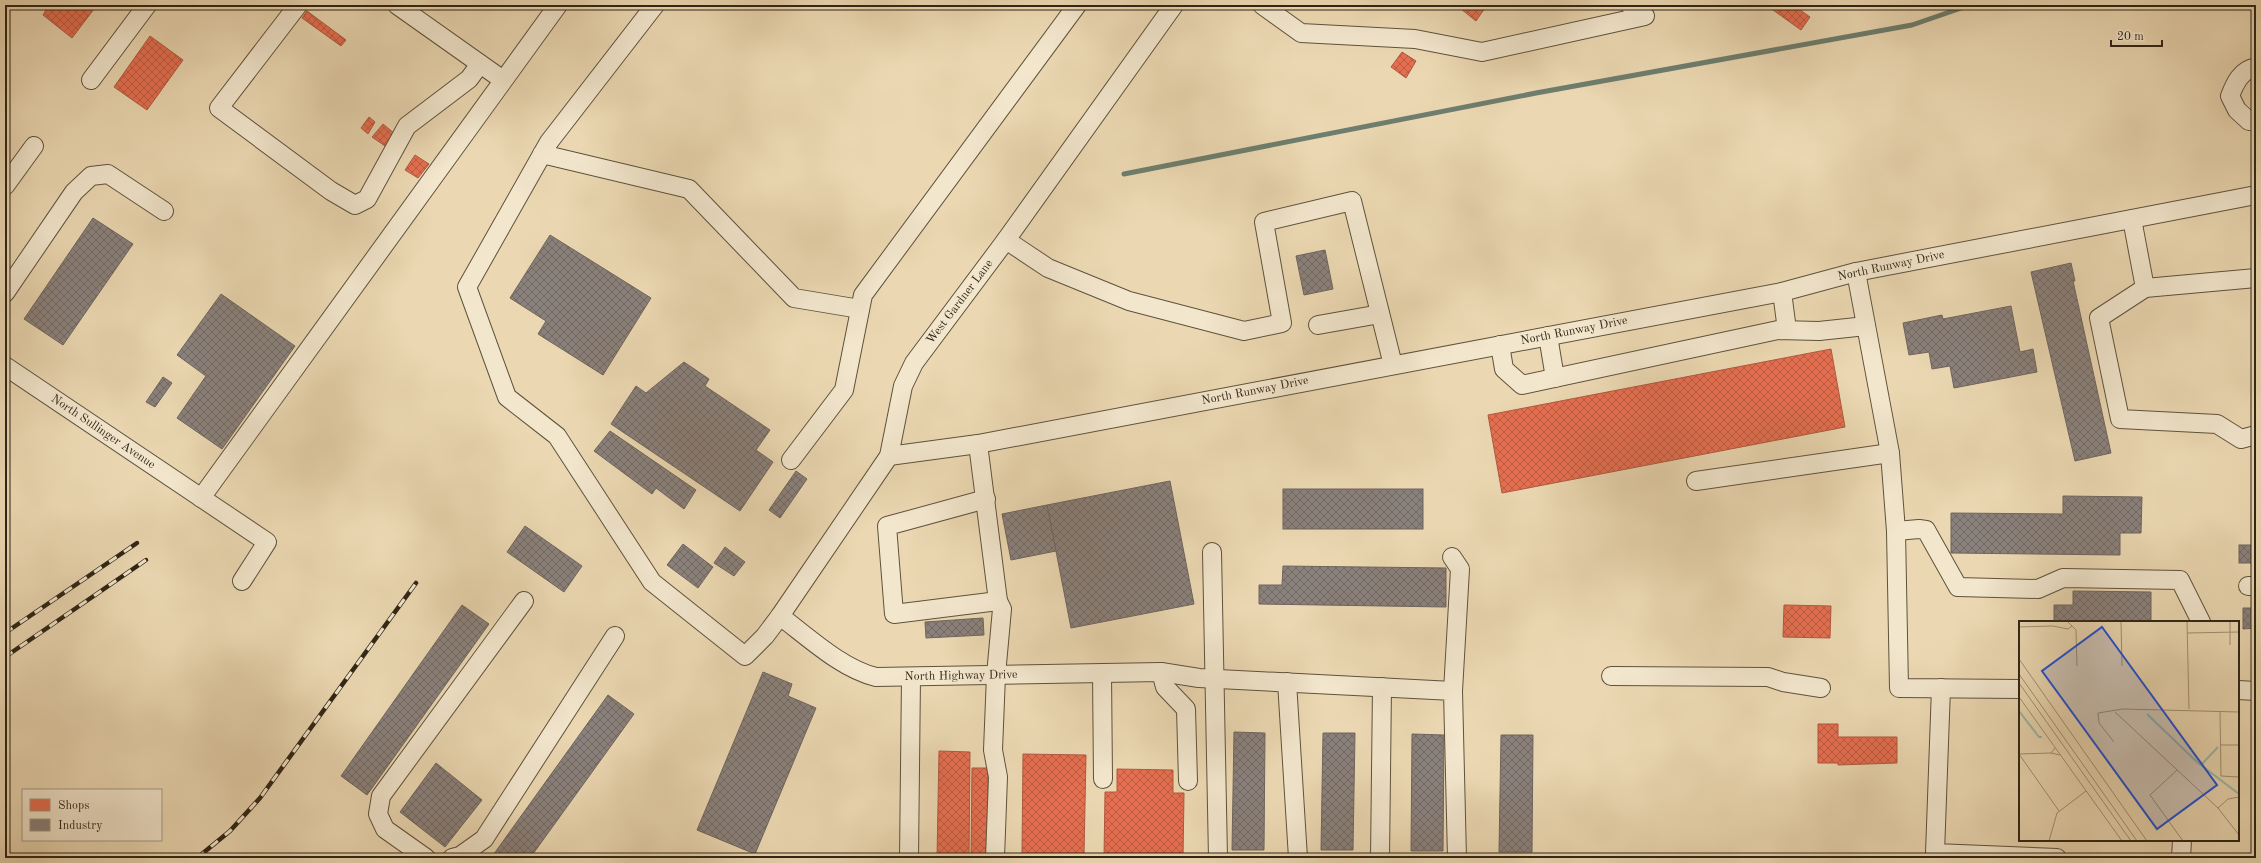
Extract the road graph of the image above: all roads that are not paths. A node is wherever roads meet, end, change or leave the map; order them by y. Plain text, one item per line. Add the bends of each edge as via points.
1 (147, 5) edge
2 (298, 5) edge
3 (397, 5) edge
4 (558, 5) edge
5 (655, 5) edge
6 (1077, 5) edge
7 (1174, 5) edge
8 (1262, 5) edge
9 (1630, 5) edge
10 (480, 64) junction
11 (2256, 67) edge
12 (91, 80) dead end
13 (503, 80) junction
14 (2256, 119) edge
15 (34, 146) dead end
16 (542, 154) junction
17 (5, 186) edge
18 (2256, 195) edge
19 (164, 211) dead end
20 (2132, 219) junction
21 (1006, 240) junction
22 (1856, 272) junction
23 (2256, 278) edge
24 (2145, 288) junction
25 (1782, 292) junction
26 (5, 293) edge
27 (860, 309) junction
28 (1380, 314) junction
29 (1318, 325) dead end
30 (1866, 326) junction
31 (1787, 330) junction
32 (1548, 336) junction
33 (1500, 345) junction
34 (1393, 365) junction
35 (5, 366) edge
36 (1555, 378) junction
37 (2256, 435) edge
38 (978, 444) junction
39 (1890, 453) junction
40 (889, 456) junction
41 (791, 460) dead end
42 (1696, 481) dead end
43 (985, 493) junction
44 (201, 498) junction
45 (1896, 531) junction
46 (1212, 552) dead end
47 (1452, 557) dead end
48 (242, 581) dead end
49 (524, 601) dead end
50 (998, 601) junction
51 (780, 616) junction
52 (2200, 621) edge
53 (616, 636) dead end
54 (1161, 672) junction
55 (1102, 673) junction
56 (996, 675) junction
57 (1611, 676) dead end
58 (911, 677) junction
59 (1213, 678) junction
60 (1288, 682) junction
61 (1382, 687) junction
62 (1821, 688) dead end
63 (1941, 688) junction
64 (2019, 689) edge
65 (2239, 690) edge
66 (1453, 691) junction
67 (2256, 691) edge
68 (1103, 779) dead end
69 (1188, 781) dead end
70 (2182, 841) edge
71 (426, 858) edge
72 (452, 858) edge
73 (909, 858) edge
74 (995, 858) edge
75 (1218, 858) edge
76 (1298, 858) edge
77 (1306, 858) edge
78 (1380, 858) edge
79 (1457, 858) edge
80 (2057, 858) edge
81 (2180, 858) edge

1 - 12 street
2 - 10 street via 219,108 331,191 355,205 367,199 408,126 469,79
3 - 10 street
4 - 13 street
5 - 16 street via 548,142
6 - 27 street via 863,295
7 - 21 street, West Gardner Lane
8 - 9 street via 1301,33 1415,39 1482,52 1645,16
10 - 13 street
11 - 14 street via 2237,80 2230,96 2237,110 2249,121
13 - 44 street
15 - 17 street
16 - 27 street via 688,190 794,298
16 - 51 street, West Gardner Lane via 467,287 507,397 557,436 652,582 745,656
18 - 20 street, North Runway Drive
19 - 26 street via 108,174 91,176 74,192
20 - 22 street, North Runway Drive
20 - 24 street
21 - 28 street via 1048,268 1116,296 1244,331 1282,323 1264,222 1352,202
21 - 40 street, West Gardner Lane via 914,363 903,386
22 - 25 street, North Runway Drive
22 - 30 street
23 - 24 street
24 - 37 street via 2099,318 2120,419 2217,424 2241,440
25 - 31 street
25 - 32 street, North Runway Drive
27 - 41 street via 844,390
28 - 29 street
28 - 34 street
30 - 31 street via 1819,331
30 - 39 street
31 - 36 street
32 - 33 street, North Runway Drive
32 - 36 street
33 - 34 street, North Runway Drive
33 - 36 street via 1504,369 1522,385
34 - 38 street, North Runway Drive
35 - 44 street, North Sullinger Avenue
38 - 40 street, North Runway Drive
38 - 43 street
39 - 42 street
39 - 45 street
40 - 51 street, West Gardner Lane
43 - 50 street
43 - 50 street via 887,526 894,614
44 - 48 street, North Sullinger Avenue via 267,542
45 - 52 street via 1926,530 1958,587 2038,589 2063,578 2180,580
45 - 63 street via 1899,688
46 - 59 street
47 - 66 street via 1460,569
49 - 71 street via 381,796 378,814 385,829
50 - 56 street via 1002,609
51 - 58 street, North Highway Drive via 860,673 876,677
53 - 72 street via 484,839 460,856
54 - 55 street, North Highway Drive
54 - 59 street, North Highway Drive
54 - 69 street via 1165,686 1186,709
55 - 56 street, North Highway Drive
55 - 68 street
56 - 58 street, North Highway Drive
56 - 74 street via 993,750 998,777
57 - 62 street via 1768,677
58 - 73 street
59 - 60 street, North Highway Drive
59 - 75 street
60 - 61 street, North Highway Drive
60 - 76 street
61 - 66 street, North Highway Drive
61 - 78 street
63 - 64 street
63 - 80 street via 1936,853
65 - 67 street
66 - 79 street
70 - 81 street
76 - 77 street

